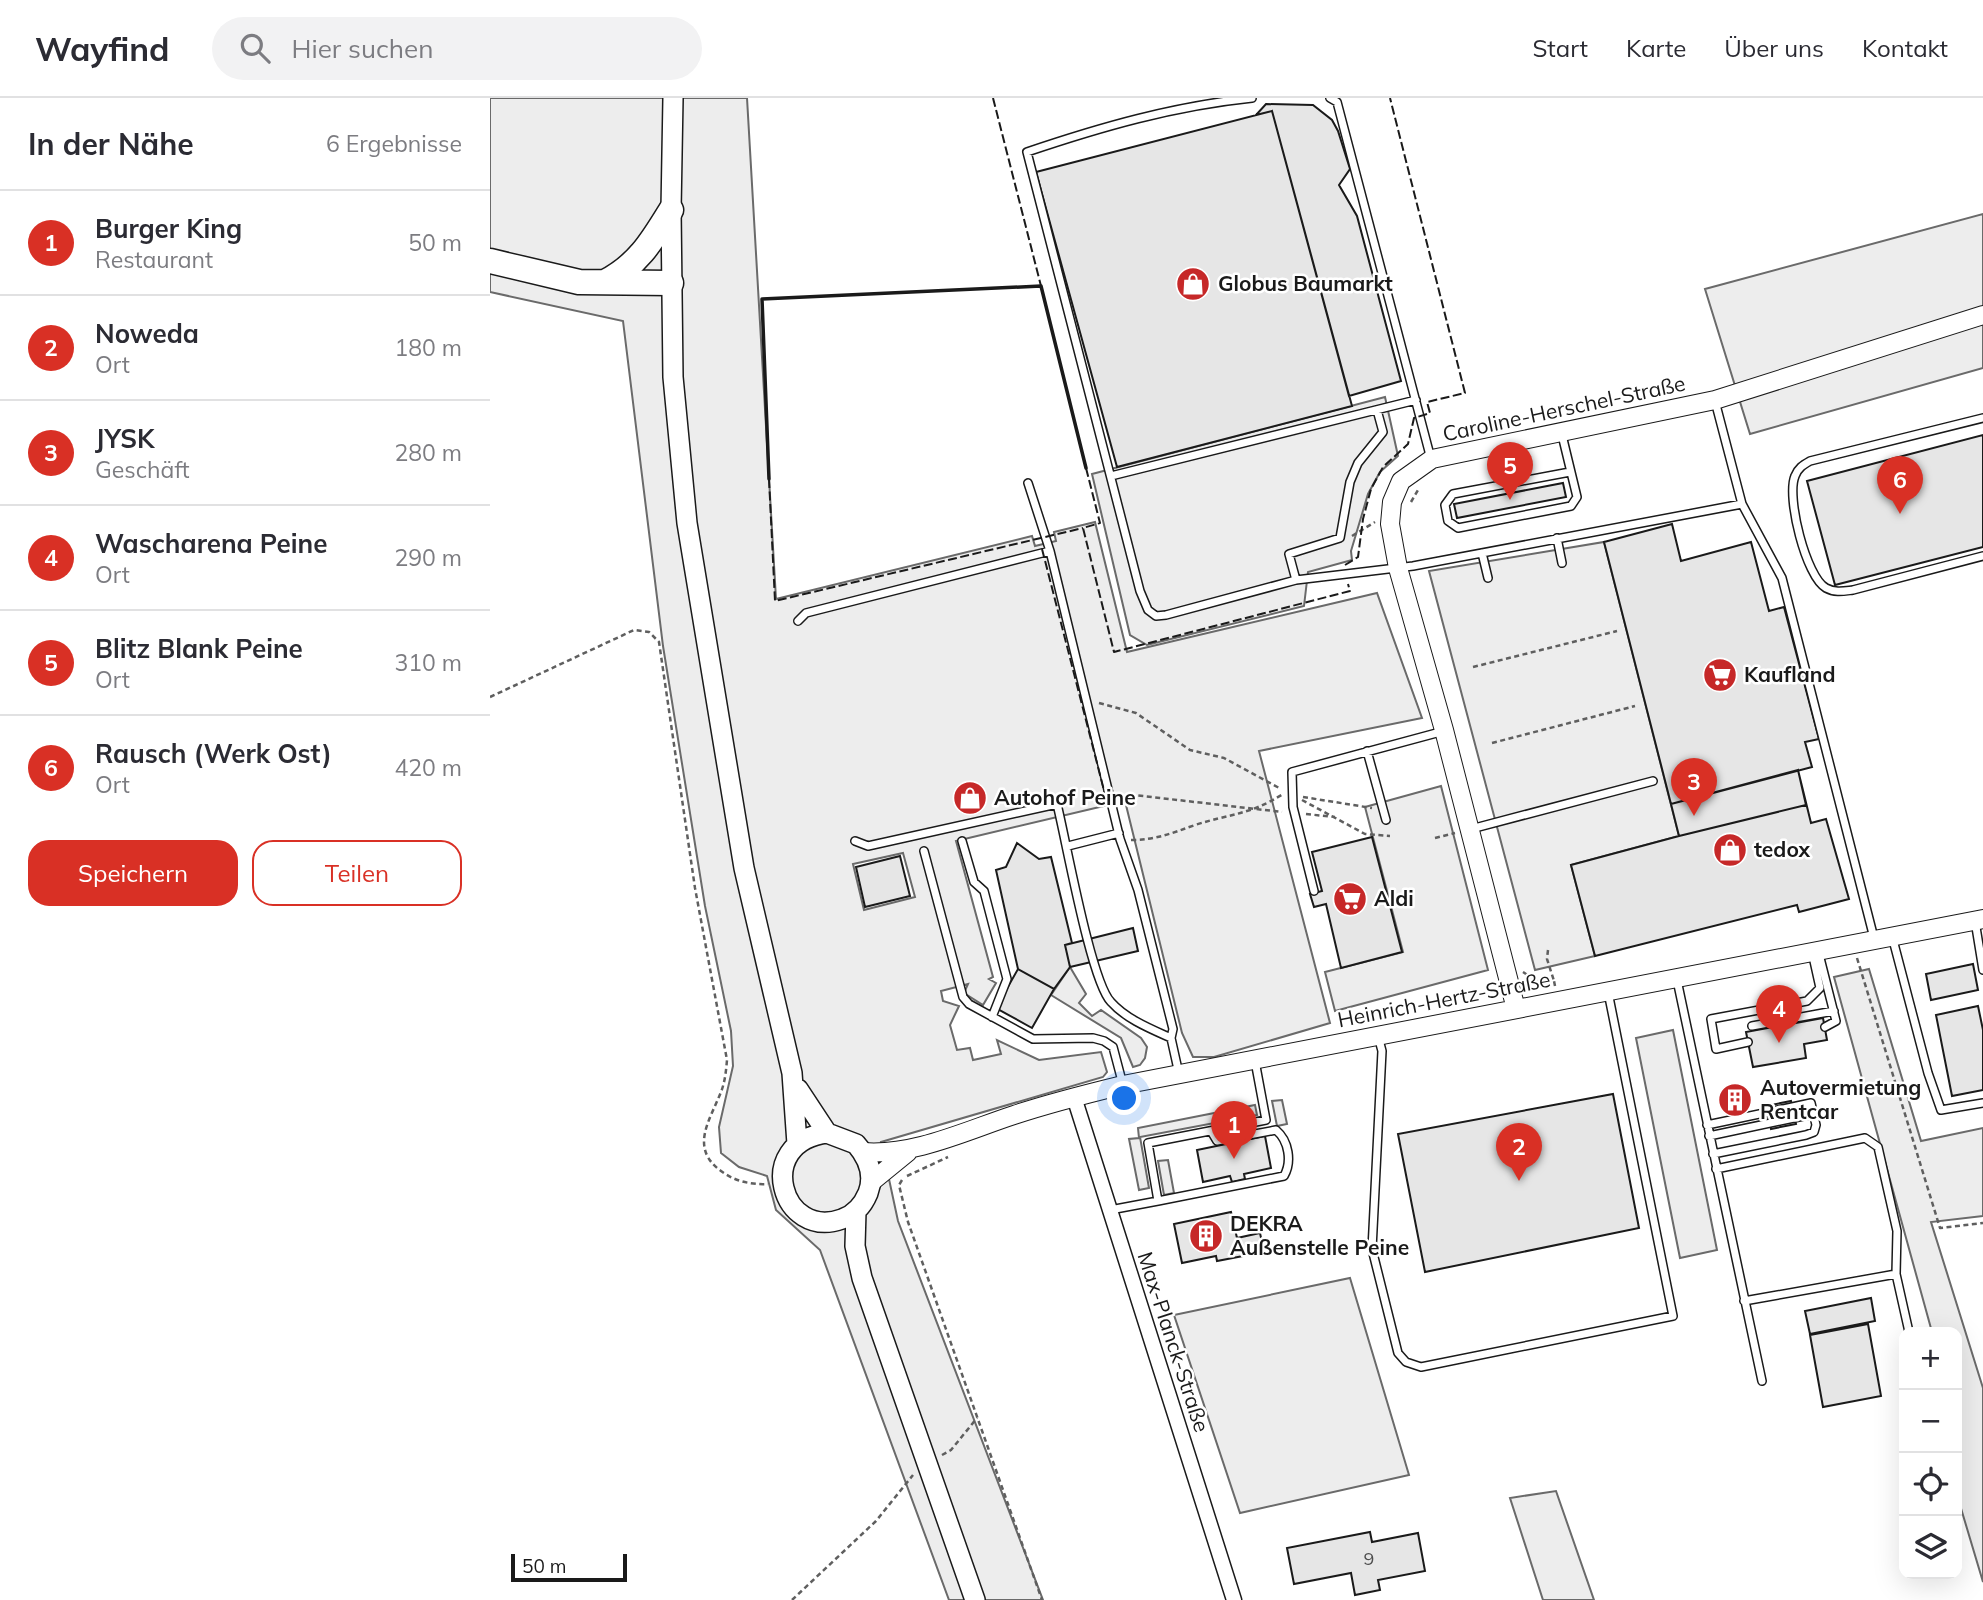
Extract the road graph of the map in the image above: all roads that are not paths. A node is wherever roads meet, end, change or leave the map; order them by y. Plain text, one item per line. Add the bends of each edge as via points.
1 (673, 98) edge
2 (1252, 98) edge
3 (1330, 98) edge
4 (671, 210) junction
5 (490, 240) edge
6 (490, 261) edge
7 (523, 271) junction
8 (605, 282) junction
9 (671, 283) junction
10 (1983, 315) edge
11 (1416, 400) junction
12 (1715, 400) junction
13 (1377, 410) junction
14 (1983, 418) edge
15 (1562, 435) junction
16 (1432, 459) junction
17 (1570, 472) junction
18 (1111, 476) junction
19 (1028, 483) dead end
20 (1742, 504) junction
21 (1557, 538) junction
22 (1050, 551) junction
23 (1482, 553) junction
24 (1983, 556) edge
25 (1562, 563) dead end
26 (1398, 568) junction
27 (1488, 578) dead end
28 (1296, 580) junction
29 (798, 621) dead end
30 (1444, 730) junction
31 (1367, 751) junction
32 (1653, 781) dead end
33 (1385, 815) road end
34 (1470, 829) junction
35 (1119, 836) junction
36 (855, 841) dead end
37 (962, 841) dead end
38 (1068, 846) junction
39 (924, 851) dead end
40 (1314, 891) dead end
41 (1979, 920) edge
42 (1883, 938) junction
43 (1815, 951) junction
44 (1983, 970) edge
45 (1676, 979) junction
46 (1608, 992) junction
47 (1516, 1009) junction
48 (1834, 1011) junction
49 (992, 1017) junction
50 (1752, 1026) dead end
51 (1825, 1027) dead end
52 (1378, 1036) junction
53 (1171, 1038) junction
54 (1748, 1042) dead end
55 (1255, 1060) junction
56 (792, 1073) junction
57 (1180, 1074) junction
58 (1123, 1085) junction
59 (1074, 1097) junction
60 (1983, 1103) edge
61 (1813, 1114) junction
62 (1707, 1125) junction
63 (1211, 1131) junction
64 (827, 1133) junction
65 (1709, 1136) junction
66 (797, 1144) junction
67 (920, 1146) junction
68 (863, 1152) junction
69 (1713, 1154) junction
70 (1716, 1169) junction
71 (870, 1183) junction
72 (1158, 1201) junction
73 (856, 1210) junction
74 (1109, 1210) junction
75 (822, 1222) junction
76 (1896, 1273) junction
77 (862, 1278) junction
78 (1744, 1301) junction
79 (1908, 1327) edge
80 (1762, 1381) dead end
81 (975, 1600) edge
82 (1234, 1600) edge

1 - 4 main road
2 - 18 lane via 1192,104 1027,152
3 - 11 lane via 1337,102
4 - 8 highway via 640,258
4 - 9 main road
5 - 7 highway
6 - 7 highway
7 - 8 highway
8 - 9 highway
9 - 56 main road via 673,377 687,523 744,868
10 - 12 street, Caroline-Herschel-Straße
11 - 13 lane
11 - 16 lane
12 - 15 street, Caroline-Herschel-Straße
12 - 20 lane
13 - 18 lane
13 - 28 lane via 1383,432 1358,463 1350,482 1341,536 1289,554
14 - 24 lane via 1810,461 1793,478 1806,561 1816,579 1836,592
15 - 16 street, Caroline-Herschel-Straße
15 - 17 lane
16 - 26 street, Caroline-Herschel-Straße via 1401,481 1392,502 1390,524
17 - 17 lane via 1577,497 1571,506 1458,528 1448,521 1445,505 1452,494
18 - 28 lane via 1140,591 1148,610 1156,616
19 - 22 lane
20 - 21 lane
20 - 42 lane via 1782,578
21 - 23 lane
21 - 25 lane
22 - 29 lane via 806,613
22 - 35 lane
23 - 26 lane
23 - 27 lane
26 - 28 lane
26 - 30 street, Caroline-Herschel-Straße
30 - 31 lane
30 - 34 street, Caroline-Herschel-Straße
31 - 33 lane
31 - 40 lane via 1292,772 1289,794
32 - 34 lane
34 - 47 street, Caroline-Herschel-Straße
35 - 38 lane
35 - 53 lane via 1173,1029
36 - 38 lane via 868,846 1058,804
37 - 49 lane via 974,882 984,891 1007,979
38 - 53 lane via 1096,973 1109,1001 1142,1025
39 - 49 lane via 963,997
41 - 42 street, Heinrich-Hertz-Straße
41 - 44 lane
42 - 43 street, Heinrich-Hertz-Straße
42 - 60 lane via 1941,1110
43 - 45 street, Heinrich-Hertz-Straße
43 - 48 lane
43 - 54 lane via 1820,988 1807,1001 1711,1019 1716,1049
45 - 46 street, Heinrich-Hertz-Straße
45 - 62 lane
46 - 47 street, Heinrich-Hertz-Straße
46 - 52 lane via 1673,1315 1421,1367 1406,1362 1398,1353 1372,1249 1382,1051
47 - 52 street, Heinrich-Hertz-Straße
48 - 50 lane
48 - 51 lane via 1836,1021
49 - 58 lane via 1033,1039 1104,1041 1113,1047
52 - 55 street, Heinrich-Hertz-Straße
53 - 57 lane
55 - 57 street, Heinrich-Hertz-Straße
55 - 63 lane via 1266,1120
56 - 64 main road via 808,1108
56 - 66 main road
57 - 58 street, Heinrich-Hertz-Straße
58 - 59 street, Heinrich-Hertz-Straße
59 - 67 street, Heinrich-Hertz-Straße
59 - 74 street, Max-Planck-Straße
61 - 62 lane via 1811,1103
61 - 65 lane
61 - 69 lane via 1814,1132
62 - 65 lane
63 - 72 lane via 1147,1143
63 - 72 lane via 1217,1142 1276,1130 1284,1137 1290,1166 1284,1176
64 - 66 main road
64 - 68 main road via 847,1138
65 - 69 lane
66 - 75 main road via 785,1161 782,1182 791,1205
67 - 68 street, Heinrich-Hertz-Straße
67 - 71 street, Heinrich-Hertz-Straße via 892,1162
68 - 71 main road
69 - 70 lane
70 - 76 lane via 1865,1138 1878,1147 1898,1231
70 - 78 lane
71 - 73 main road
72 - 74 lane
73 - 75 main road
73 - 77 main road via 855,1246
74 - 82 street, Max-Planck-Straße
75 - 77 main road via 846,1249
76 - 78 lane
76 - 79 lane
77 - 81 main road
78 - 80 lane

